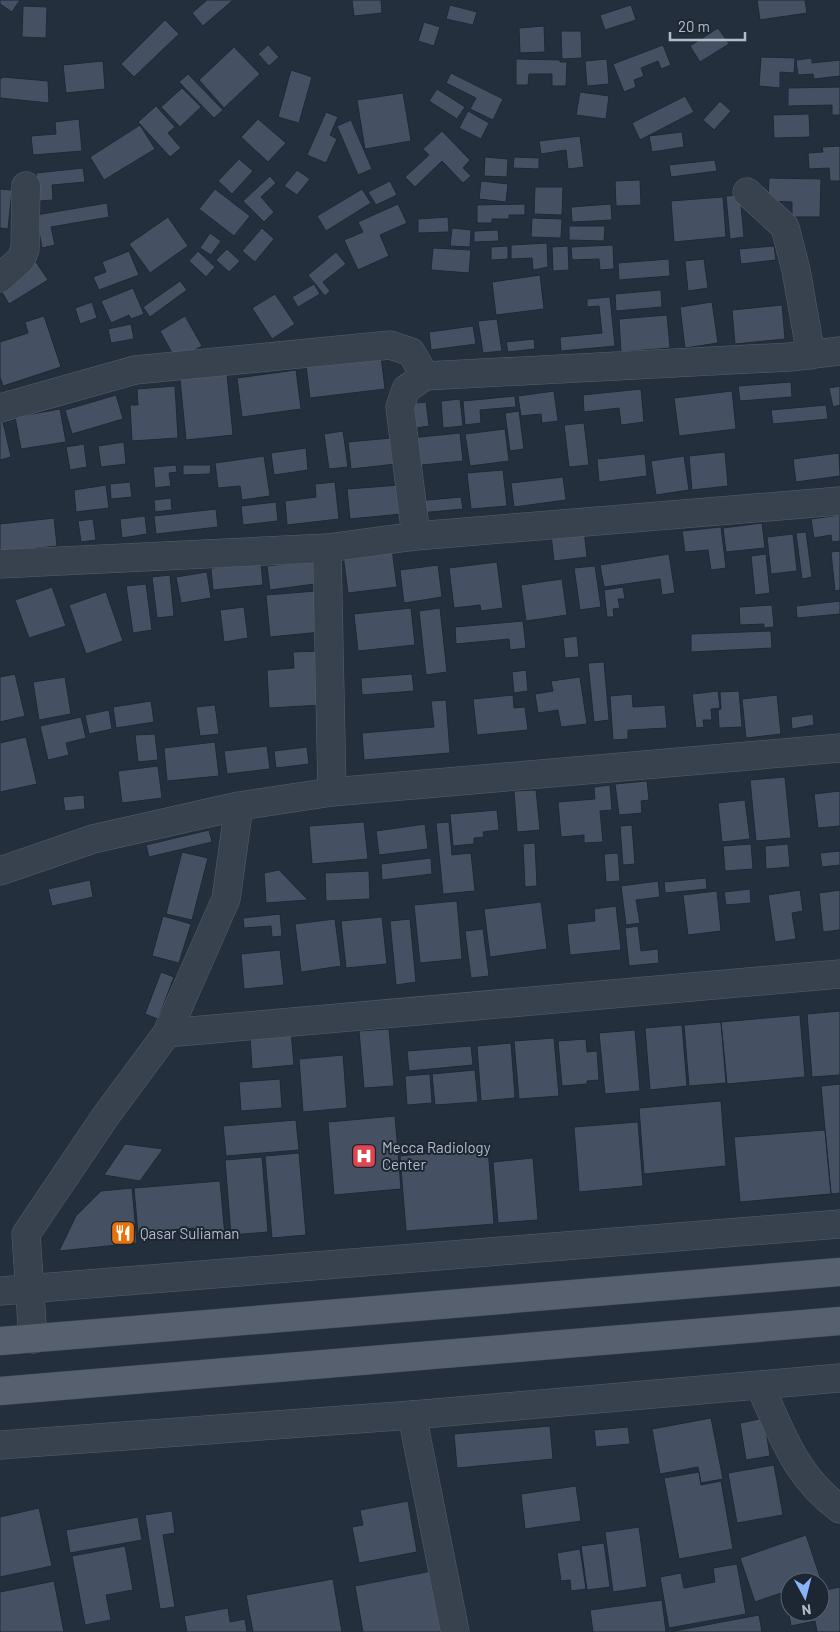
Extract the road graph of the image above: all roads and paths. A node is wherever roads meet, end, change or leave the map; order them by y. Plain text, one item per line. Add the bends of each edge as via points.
1 (26, 186) dead end
2 (747, 192) dead end
3 (0, 278) edge
4 (840, 351) edge
5 (811, 355) junction
6 (425, 376) junction
7 (0, 408) edge
8 (840, 501) edge
9 (416, 536) junction
10 (327, 548) junction
11 (0, 564) edge
12 (840, 748) edge
13 (332, 792) junction
14 (239, 806) junction
15 (0, 871) edge
16 (840, 974) edge
17 (168, 1033) junction
18 (840, 1224) edge
19 (840, 1272) edge
20 (28, 1289) junction
21 (0, 1291) edge
22 (840, 1321) edge
23 (33, 1338) junction
24 (0, 1341) edge
25 (840, 1378) edge
26 (760, 1386) junction
27 (0, 1391) edge
28 (412, 1415) junction
29 (0, 1445) edge
30 (840, 1509) edge
31 (455, 1632) edge

1 - 3 street via 25,249 21,259
2 - 5 street via 785,227
4 - 5 street
5 - 6 street
6 - 7 street via 411,352 390,345 135,370
6 - 9 street via 406,389 400,407
8 - 9 street
9 - 10 street
10 - 11 street
10 - 13 street
12 - 13 street
13 - 14 street
14 - 15 street via 93,839
14 - 17 street via 226,899
16 - 17 street
17 - 20 street via 26,1234
18 - 20 street
19 - 23 main road
20 - 21 street
20 - 23 street
22 - 27 main road
23 - 24 main road
25 - 26 street
26 - 28 street
26 - 30 street via 793,1457 811,1484
28 - 29 street
28 - 31 street

